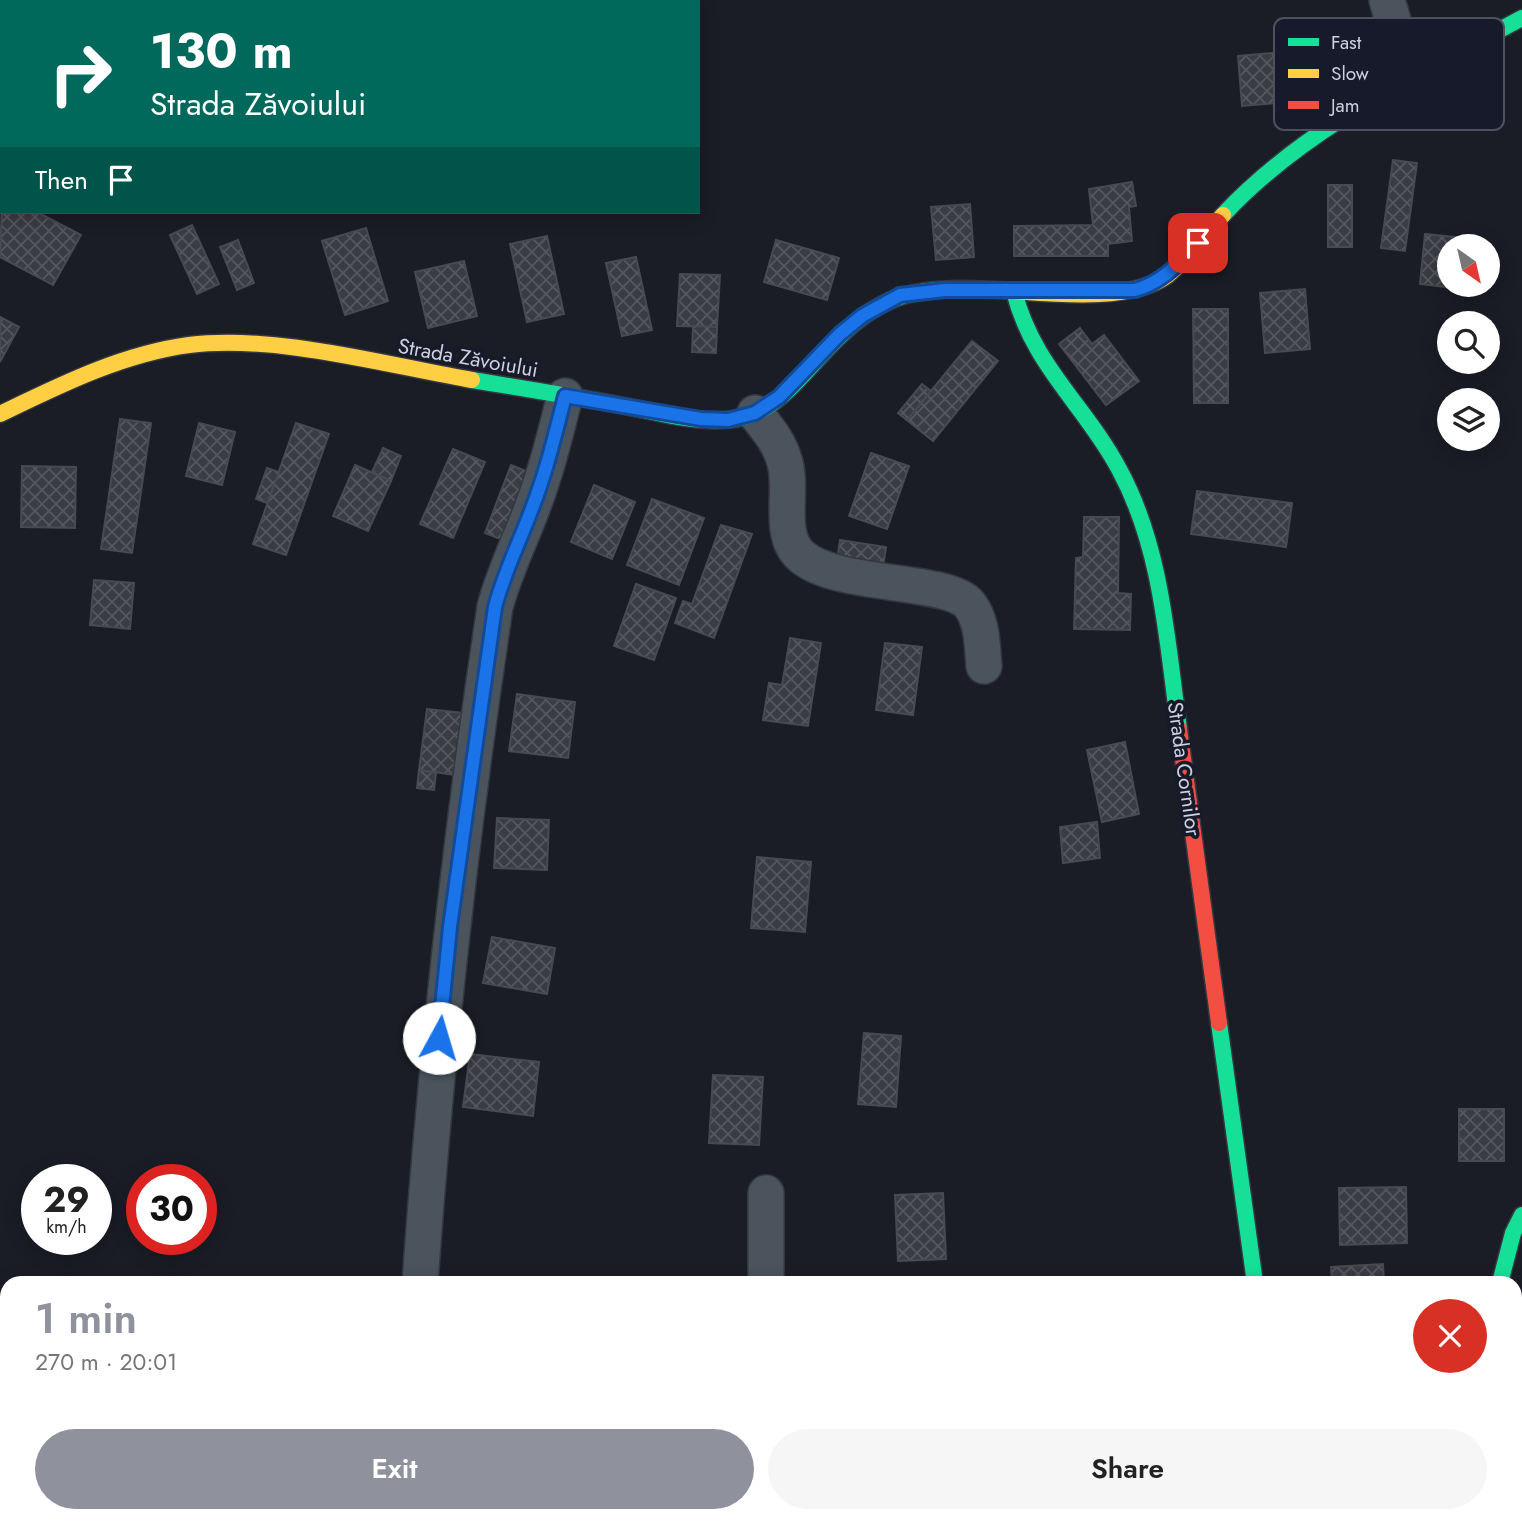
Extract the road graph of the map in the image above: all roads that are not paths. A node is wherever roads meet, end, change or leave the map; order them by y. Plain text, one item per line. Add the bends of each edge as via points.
1 (1387, 0) edge
2 (1392, 18) edge
3 (1522, 18) edge
4 (1504, 28) edge
5 (1325, 130) edge
6 (1014, 291) junction
7 (565, 396) junction
8 (755, 413) junction
9 (0, 414) edge
10 (984, 666) dead end
11 (766, 1193) dead end
12 (1522, 1215) edge
13 (420, 1276) edge
14 (766, 1276) edge
15 (1254, 1276) edge
16 (1502, 1276) edge

1 - 2 street
3 - 4 street, Strada Zăvoiului
5 - 6 street, Strada Zăvoiului via 1265,173 1167,276 1152,286 1114,292
6 - 8 street, Strada Zăvoiului via 916,292 884,301 840,334 779,397
6 - 15 street, Strada Cornilor via 1024,332 1111,454 1133,494 1150,540
7 - 8 street, Strada Zăvoiului via 701,419 728,420
7 - 9 street, Strada Zăvoiului via 260,343 215,340 153,350 88,372
7 - 13 street via 549,460 495,607 450,927
8 - 10 street via 777,441 786,465 788,534 798,555 818,568 944,592 968,603 979,623
11 - 14 street
12 - 16 street

